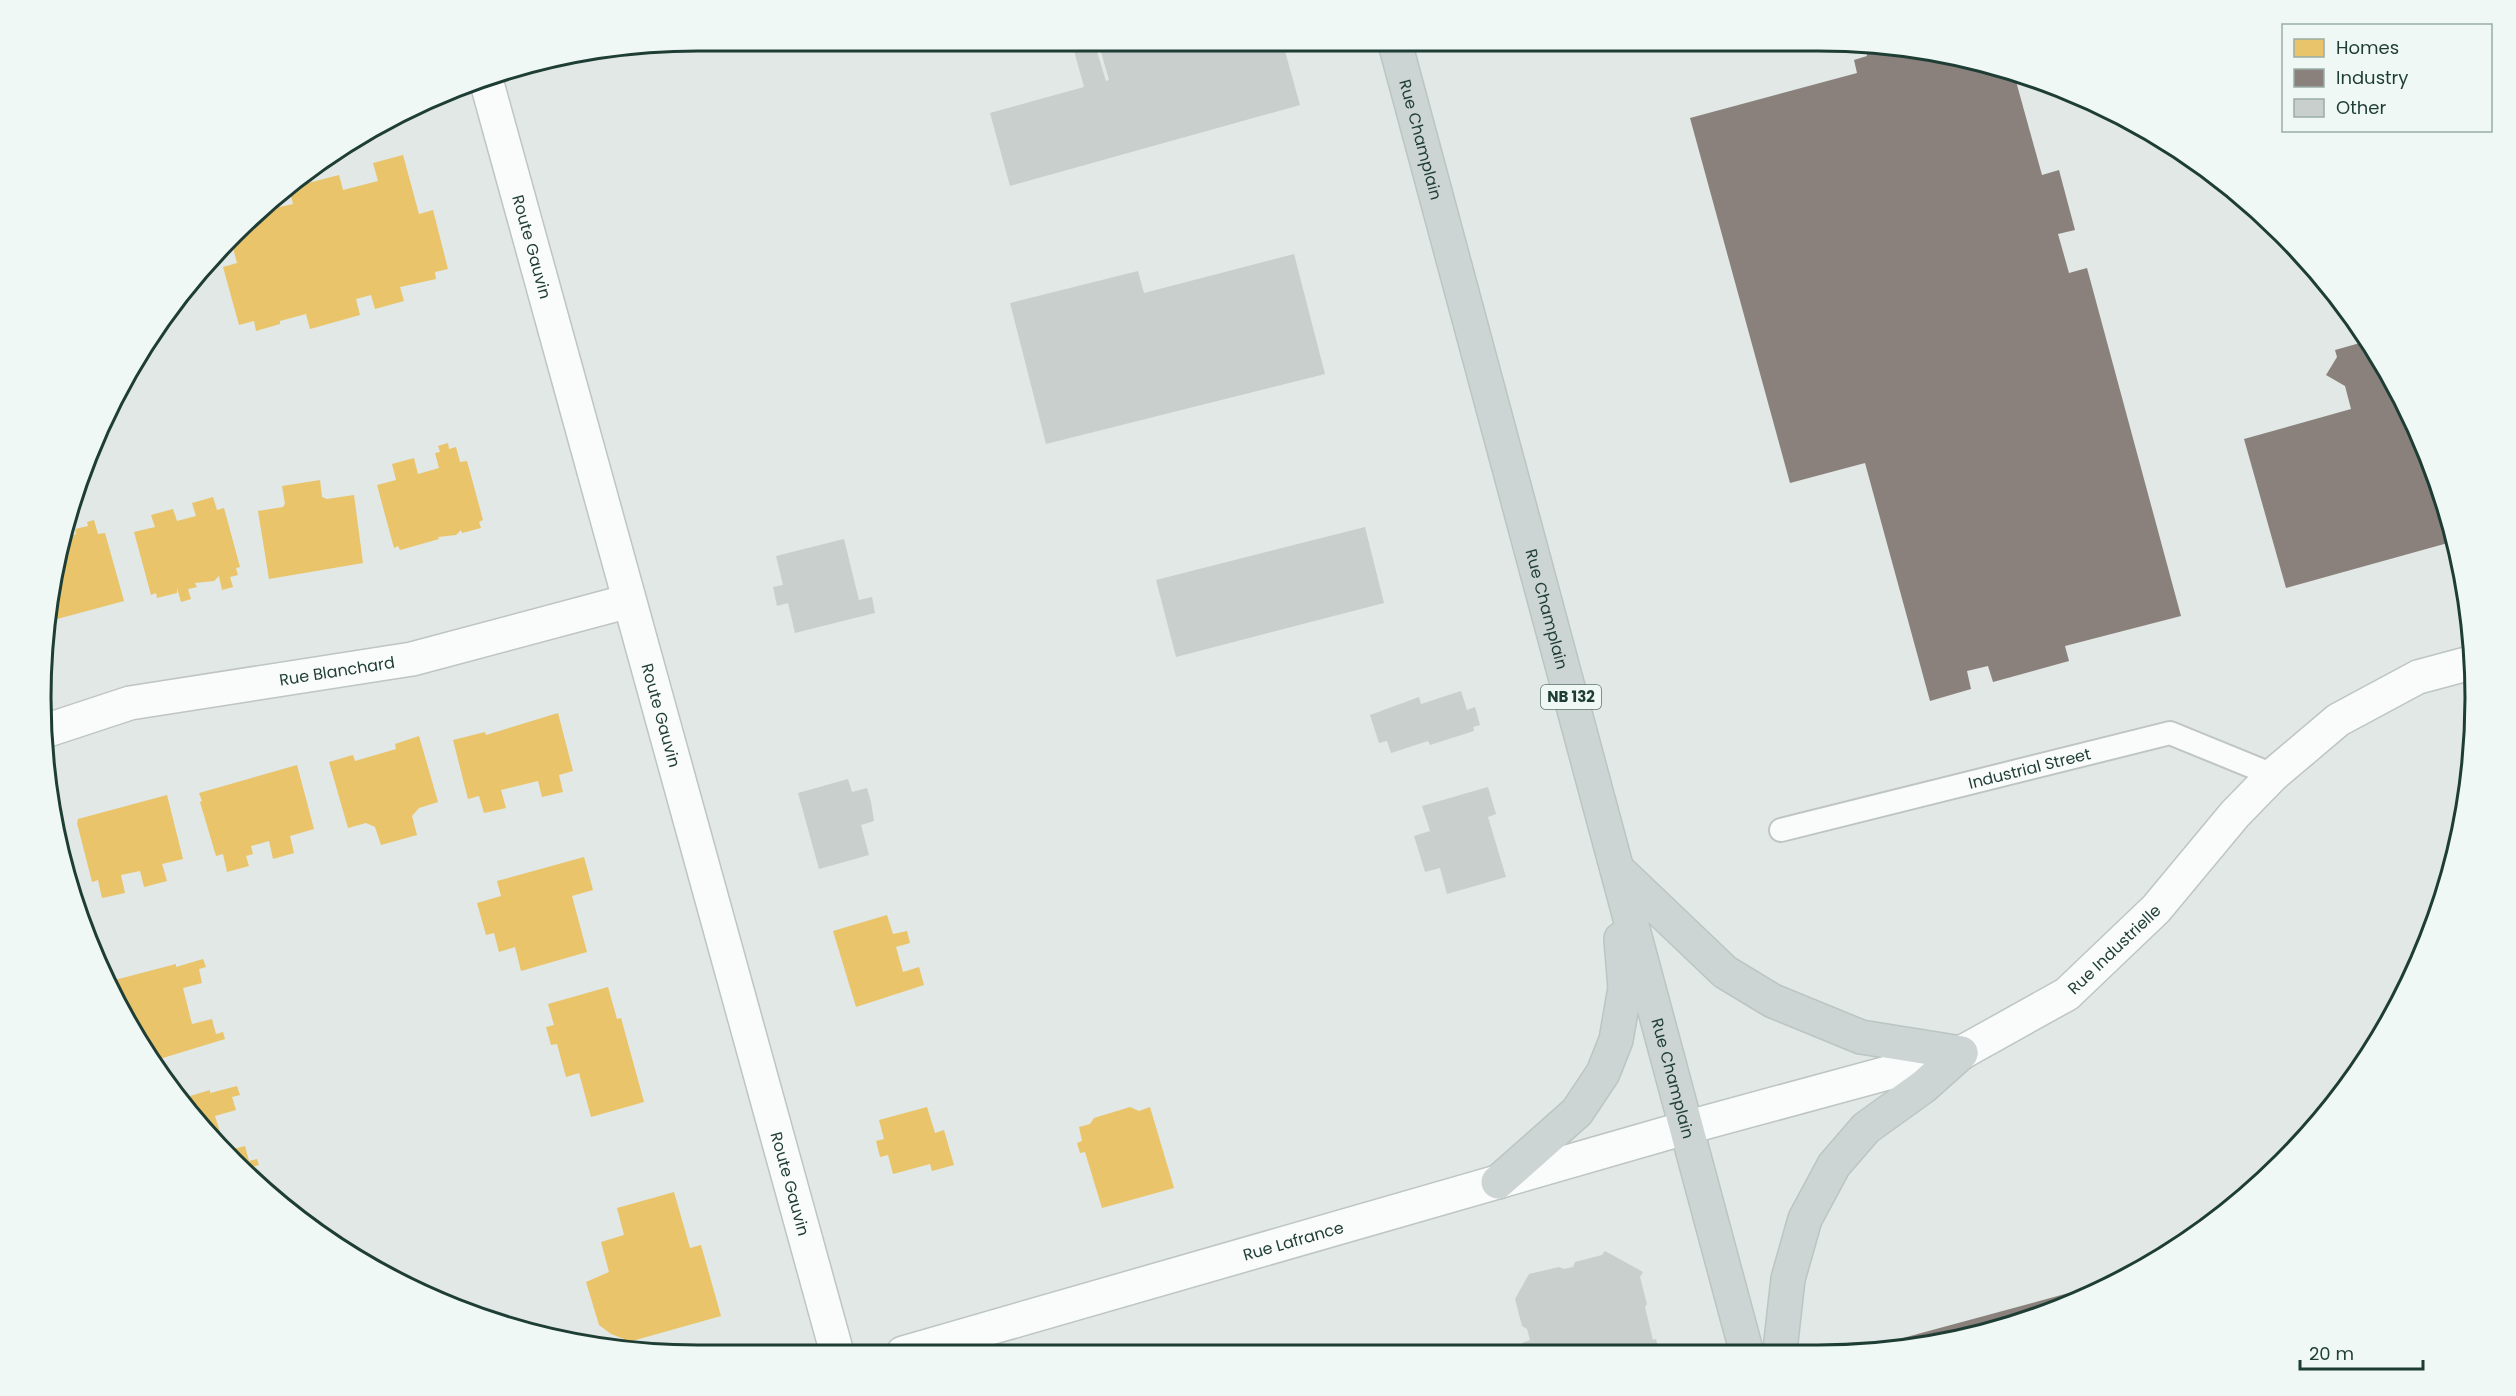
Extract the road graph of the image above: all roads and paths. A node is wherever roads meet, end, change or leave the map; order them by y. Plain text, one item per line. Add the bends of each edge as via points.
1 (1397, 51) edge
2 (488, 86) edge
3 (629, 601) junction
4 (2464, 665) edge
5 (52, 729) edge
6 (2273, 775) junction
7 (1781, 830) dead end
8 (1617, 868) junction
9 (1961, 1053) junction
10 (1686, 1128) junction
11 (1498, 1182) junction
12 (835, 1345) edge
13 (931, 1345) edge
14 (1745, 1345) edge
15 (1781, 1345) edge

1 - 8 main road, Rue Champlain / NB 132
2 - 3 street, Route Gauvin
3 - 5 street, Rue Blanchard via 412,659 130,703
3 - 12 street, Route Gauvin
4 - 6 street, Rue Industrielle via 2418,677 2338,720
6 - 7 lane, Industrial Street via 2170,733
6 - 9 street, Rue Industrielle via 2156,909 2067,994
8 - 9 main road via 1725,972 1773,1002 1861,1037
8 - 10 main road, Rue Champlain / NB 132
8 - 11 main road via 1624,987 1616,1040 1603,1073 1577,1112
9 - 10 street, Rue Industrielle
9 - 15 main road via 1923,1087 1866,1128 1833,1165 1805,1219 1788,1279
10 - 11 street, Rue Lafrance
10 - 14 main road, Rue Champlain / NB 132
11 - 13 street, Rue Lafrance

